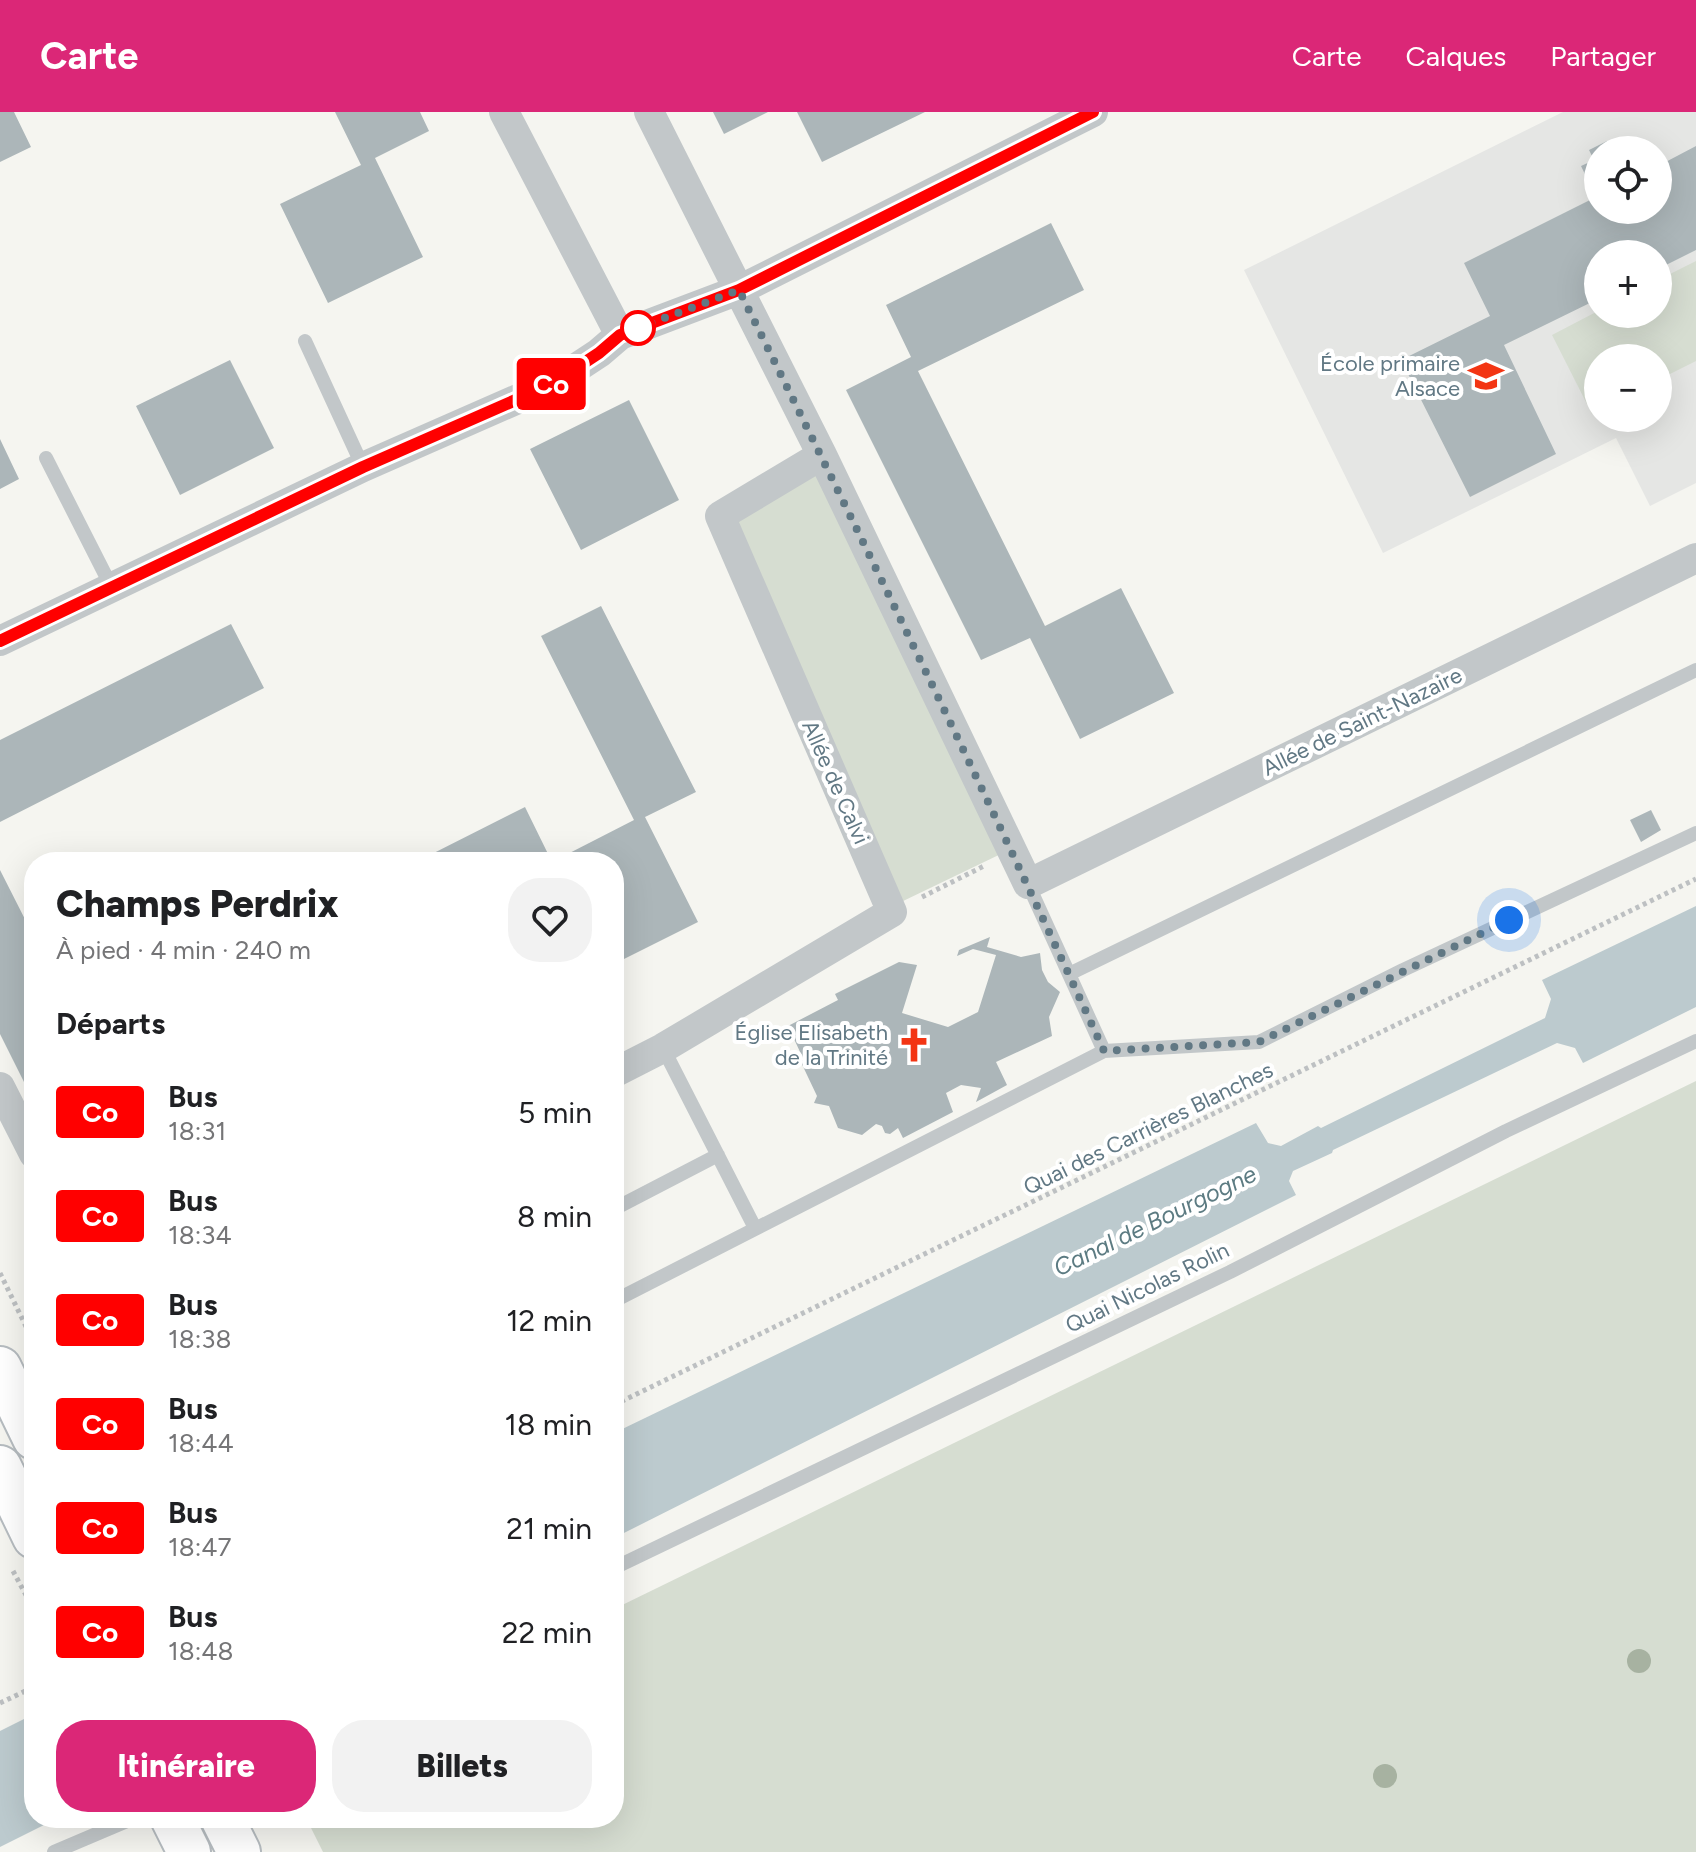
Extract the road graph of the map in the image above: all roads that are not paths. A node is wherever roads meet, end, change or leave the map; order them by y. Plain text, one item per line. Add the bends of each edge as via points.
1 (504, 112) edge
2 (649, 112) edge
3 (1093, 112) edge
4 (739, 290) junction
5 (620, 335) junction
6 (305, 341) dead end
7 (822, 455) junction
8 (46, 458) dead end
9 (363, 467) junction
10 (1696, 558) edge
11 (111, 586) junction
12 (0, 641) edge
13 (1696, 670) edge
14 (1696, 833) edge
15 (1028, 884) junction
16 (1069, 974) junction
17 (1696, 1041) edge
18 (663, 1048) junction
19 (1104, 1051) junction
20 (624, 1068) edge
21 (0, 1087) edge
22 (24, 1134) edge
23 (718, 1155) junction
24 (624, 1204) edge
25 (755, 1228) junction
26 (624, 1296) edge
27 (0, 1368) edge
28 (24, 1417) edge
29 (0, 1467) edge
30 (23, 1553) edge
31 (624, 1563) edge
32 (110, 1828) edge
33 (177, 1828) edge
34 (227, 1828) edge
35 (54, 1852) edge
36 (189, 1852) edge
37 (239, 1852) edge

1 - 5 street
2 - 4 street
3 - 4 street
4 - 5 street
4 - 7 street
5 - 9 street via 552,384
6 - 9 lane
7 - 15 street
7 - 18 street, Allée de Calvi via 720,516 892,912
8 - 11 lane
9 - 11 street
10 - 15 street, Allée de Saint-Nazaire
11 - 12 street
13 - 16 lane
14 - 19 lane via 1259,1042
15 - 16 lane
16 - 19 lane
17 - 31 lane, Quai Nicolas Rolin
18 - 20 street
18 - 23 lane
19 - 25 lane
21 - 22 street
23 - 24 lane
23 - 25 lane
25 - 26 lane
27 - 28 main road
29 - 30 main road
32 - 35 lane
33 - 36 main road
34 - 37 main road

